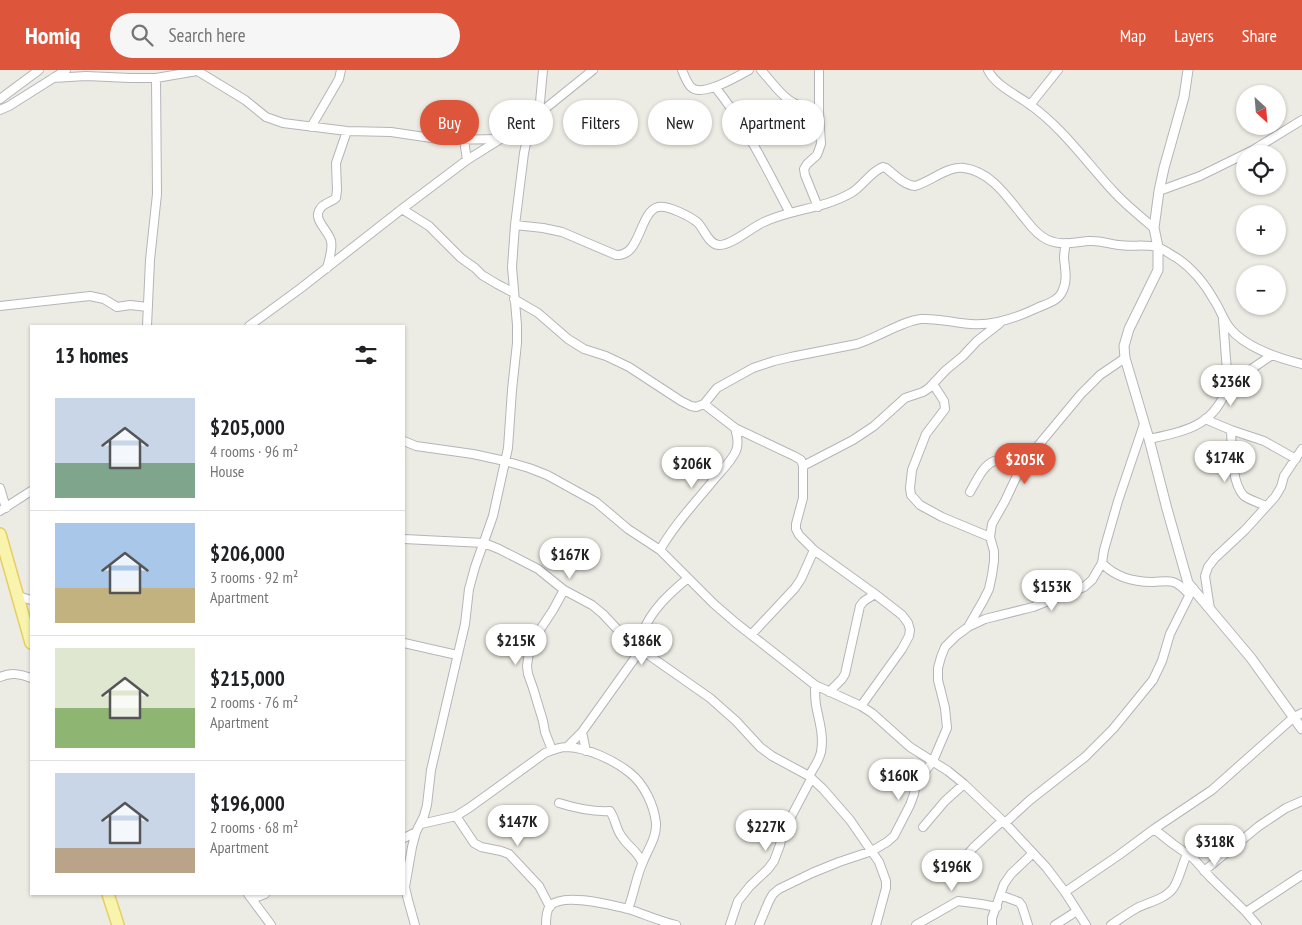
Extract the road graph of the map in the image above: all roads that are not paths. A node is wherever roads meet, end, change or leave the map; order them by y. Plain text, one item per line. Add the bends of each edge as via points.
1 (39, 70) edge
2 (66, 70) edge
3 (197, 70) edge
4 (342, 70) edge
5 (543, 70) edge
6 (593, 70) edge
7 (682, 70) edge
8 (749, 70) edge
9 (761, 70) edge
10 (819, 70) edge
11 (988, 70) edge
12 (1058, 70) edge
13 (1188, 70) edge
14 (53, 78) junction
15 (156, 78) junction
16 (715, 87) junction
17 (0, 99) edge
18 (540, 100) edge
19 (789, 100) edge
20 (819, 100) edge
21 (553, 102) edge
22 (1030, 105) junction
23 (0, 110) edge
24 (1302, 120) edge
25 (311, 127) junction
26 (347, 131) junction
27 (420, 138) edge
28 (465, 145) edge
29 (491, 145) edge
30 (526, 145) edge
31 (821, 145) edge
32 (467, 160) junction
33 (1159, 191) junction
34 (818, 207) junction
35 (402, 208) junction
36 (790, 213) junction
37 (515, 224) junction
38 (1154, 228) junction
39 (1066, 243) junction
40 (1158, 247) junction
41 (327, 268) junction
42 (514, 296) junction
43 (0, 306) edge
44 (148, 307) junction
45 (1223, 317) junction
46 (1002, 322) junction
47 (147, 325) edge
48 (250, 325) edge
49 (1272, 355) junction
50 (1124, 358) junction
51 (1302, 364) edge
52 (933, 384) junction
53 (1225, 395) junction
54 (704, 404) junction
55 (1205, 419) junction
56 (1144, 424) junction
57 (735, 428) junction
58 (1231, 430) junction
59 (1149, 439) junction
60 (405, 441) edge
61 (1302, 449) edge
62 (1296, 459) junction
63 (505, 461) junction
64 (1022, 465) junction
65 (803, 466) junction
66 (0, 488) edge
67 (30, 492) edge
68 (970, 492) dead end
69 (1266, 506) junction
70 (3, 509) edge
71 (0, 534) edge
72 (990, 537) junction
73 (405, 539) edge
74 (484, 543) junction
75 (660, 550) junction
76 (814, 550) junction
77 (1102, 563) junction
78 (688, 578) junction
79 (564, 590) junction
80 (1191, 591) junction
81 (875, 594) junction
82 (18, 596) junction
83 (30, 600) edge
84 (1210, 609) junction
85 (968, 627) junction
86 (751, 635) junction
87 (30, 639) edge
88 (405, 643) edge
89 (640, 648) junction
90 (457, 655) junction
91 (0, 677) edge
92 (30, 678) edge
93 (815, 685) junction
94 (829, 692) junction
95 (861, 706) junction
96 (1298, 715) edge
97 (1302, 730) edge
98 (582, 732) junction
99 (567, 747) junction
100 (552, 750) junction
101 (586, 751) junction
102 (933, 761) junction
103 (810, 778) junction
104 (964, 784) junction
105 (1301, 801) edge
106 (559, 803) dead end
107 (456, 816) junction
108 (1004, 822) junction
109 (421, 824) junction
110 (923, 827) dead end
111 (1154, 829) junction
112 (416, 832) junction
113 (405, 838) edge
114 (887, 842) junction
115 (872, 851) junction
116 (1033, 853) junction
117 (1187, 854) junction
118 (642, 862) junction
119 (879, 862) junction
120 (960, 863) dead end
121 (1204, 870) junction
122 (1302, 875) edge
123 (405, 885) edge
124 (1065, 892) junction
125 (108, 895) edge
126 (1000, 895) junction
127 (250, 897) edge
128 (550, 906) junction
129 (997, 907) junction
130 (628, 909) junction
131 (1077, 911) junction
132 (1246, 912) junction
133 (118, 925) edge
134 (271, 925) edge
135 (415, 925) edge
136 (546, 925) edge
137 (676, 925) edge
138 (730, 925) edge
139 (759, 925) edge
140 (876, 925) edge
141 (916, 925) edge
142 (992, 925) edge
143 (1028, 925) edge
144 (1055, 925) edge
145 (1086, 925) edge
146 (1111, 925) edge
147 (1257, 925) edge

1 - 17 street
2 - 14 street
3 - 15 street
3 - 25 street via 274,121
4 - 25 street
5 - 18 street
6 - 21 street
7 - 16 street via 691,88 704,91
8 - 16 street
9 - 19 street
10 - 20 street
11 - 22 street via 997,83
12 - 22 street
13 - 33 street
14 - 15 street
14 - 23 street
15 - 44 street via 157,194
16 - 36 street via 743,126
22 - 38 street via 1061,130 1115,194
24 - 33 street via 1209,172
25 - 26 street
26 - 27 street via 391,132
26 - 41 street via 336,163 336,198 320,208 318,214 332,245
28 - 32 street
29 - 32 street
30 - 37 street
31 - 34 street via 818,155 804,169
32 - 35 street
33 - 38 street
34 - 36 street
34 - 39 street via 852,193 883,167 910,186 962,167 988,177 1034,230 1048,240
35 - 41 street
35 - 42 street via 429,226 460,258
36 - 37 street via 763,222 719,246 708,238 695,220 667,206 659,207 648,216 628,252 620,256 562,232
37 - 42 street
38 - 40 street
39 - 40 street via 1091,241
39 - 46 street via 1065,284 1060,296
40 - 45 street via 1178,259 1200,279
40 - 50 street via 1158,270 1129,329
41 - 48 street
42 - 54 street via 568,339 629,367 691,406
42 - 63 street via 517,343
43 - 44 street via 90,296 108,300 117,307
44 - 47 street
45 - 49 street via 1236,335
45 - 53 street via 1228,385
46 - 52 street via 977,341
46 - 54 street via 983,324 920,319 857,344 753,368 717,388
49 - 51 street
49 - 53 street via 1247,372
50 - 56 street
50 - 64 street via 1081,394
52 - 65 street via 923,392 905,398 853,440
52 - 72 street via 944,401 945,409 926,434 912,470 911,495 920,505 942,517
53 - 55 street via 1216,410
54 - 57 street
55 - 58 street
55 - 59 street via 1178,432
56 - 59 street
56 - 77 street via 1108,534
57 - 65 street via 794,456 801,460
57 - 75 street via 736,450 675,526
58 - 62 street via 1264,441
58 - 69 street via 1238,488 1244,496
59 - 80 street
60 - 63 street
61 - 62 street
62 - 69 street
63 - 74 street
63 - 75 street via 547,475 596,502
64 - 68 street via 1001,459 992,461
64 - 72 street via 992,524
65 - 76 street via 803,498 796,529
66 - 70 street
67 - 70 street
69 - 84 street via 1208,567
71 - 82 main road
72 - 85 street via 994,561 989,589
73 - 74 street
74 - 79 street via 538,569
74 - 90 street via 469,589
75 - 78 street
76 - 81 street
76 - 86 street via 795,588
77 - 80 street via 1113,573 1130,580 1173,582
77 - 85 street via 1084,587 1033,608 985,619
78 - 86 street
78 - 89 street via 660,604 643,631
79 - 89 street via 597,608
79 - 100 street via 530,645 527,666
80 - 84 street
80 - 108 street via 1170,634 1158,671 1148,687 1085,757
81 - 94 street via 860,606 845,674
81 - 95 street via 902,615 910,630 902,649
82 - 83 street
82 - 87 main road
84 - 96 street
85 - 102 street via 945,647 938,668 947,728
86 - 93 street
88 - 90 street
89 - 98 street
89 - 103 street via 710,698 760,747
90 - 109 street
91 - 92 street via 18,674
93 - 94 street
93 - 103 street via 822,740
94 - 95 street
95 - 102 street via 910,747
96 - 97 street
96 - 111 street via 1212,790
98 - 99 street
98 - 101 street
99 - 100 street
99 - 101 street
100 - 107 street
101 - 118 street via 614,762 630,773 648,798 656,823 655,834
102 - 104 street
102 - 114 street via 916,783 899,828
103 - 115 street via 850,820
103 - 138 street via 782,834 774,861 738,901
104 - 108 street
104 - 110 street
105 - 121 street via 1259,826
106 - 118 street via 599,812 610,811 621,836
107 - 109 street
107 - 128 street via 474,843 509,854 539,886
108 - 116 street
108 - 120 street
109 - 112 street
111 - 117 street
111 - 124 street
112 - 113 street
112 - 123 street
114 - 115 street
114 - 119 street
115 - 119 street
115 - 139 street via 838,862 779,889 769,901
116 - 124 street
116 - 126 street via 1011,874
117 - 121 street
117 - 146 street via 1170,892
118 - 130 street
119 - 140 street via 886,888
121 - 132 street
122 - 132 street
123 - 135 street
124 - 131 street
125 - 133 main road
126 - 129 street
126 - 143 street via 1019,902
127 - 134 street
128 - 130 street via 558,901 585,900
128 - 136 street
129 - 141 street via 958,901
129 - 142 street
130 - 137 street
131 - 144 street
131 - 145 street
132 - 147 street

